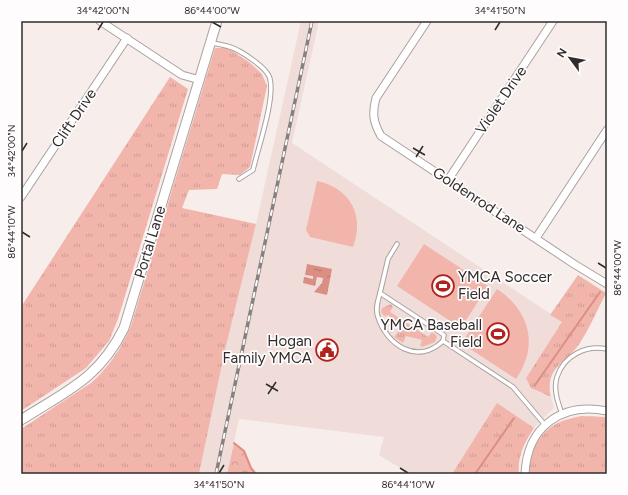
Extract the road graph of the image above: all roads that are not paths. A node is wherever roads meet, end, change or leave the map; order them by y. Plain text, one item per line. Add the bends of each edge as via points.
1 (100, 21) edge
2 (217, 21) edge
3 (427, 21) edge
4 (553, 21) edge
5 (127, 38) junction
6 (212, 43) junction
7 (200, 80) junction
8 (607, 130) edge
9 (239, 179) dead end
10 (448, 180) junction
11 (21, 197) edge
12 (536, 238) junction
13 (397, 244) dead end
14 (607, 284) edge
15 (380, 292) junction
16 (443, 341) junction
17 (607, 349) edge
18 (607, 411) edge
19 (562, 414) junction
20 (21, 420) edge
21 (545, 425) junction
22 (525, 474) edge

1 - 5 street
2 - 6 street, Portal Lane
3 - 10 street, Goldenrod Lane via 376,98 372,111 374,124 381,136
4 - 10 street, Violet Drive
5 - 7 street via 182,75
5 - 11 street, Clift Drive
6 - 7 street, Portal Lane
6 - 9 lane via 231,47 247,56 268,72 270,79 271,94 253,170
7 - 20 street, Portal Lane via 119,339 94,372
8 - 12 street
10 - 12 street, Goldenrod Lane
12 - 14 street, Goldenrod Lane
13 - 15 lane via 388,259
15 - 16 lane via 444,335
15 - 16 lane via 376,310 390,340 395,345 419,352 430,351
16 - 21 lane via 513,387
17 - 19 lane via 596,347 580,350 566,361 557,377 556,391
18 - 19 street via 596,409
19 - 21 street
21 - 22 street via 528,450

